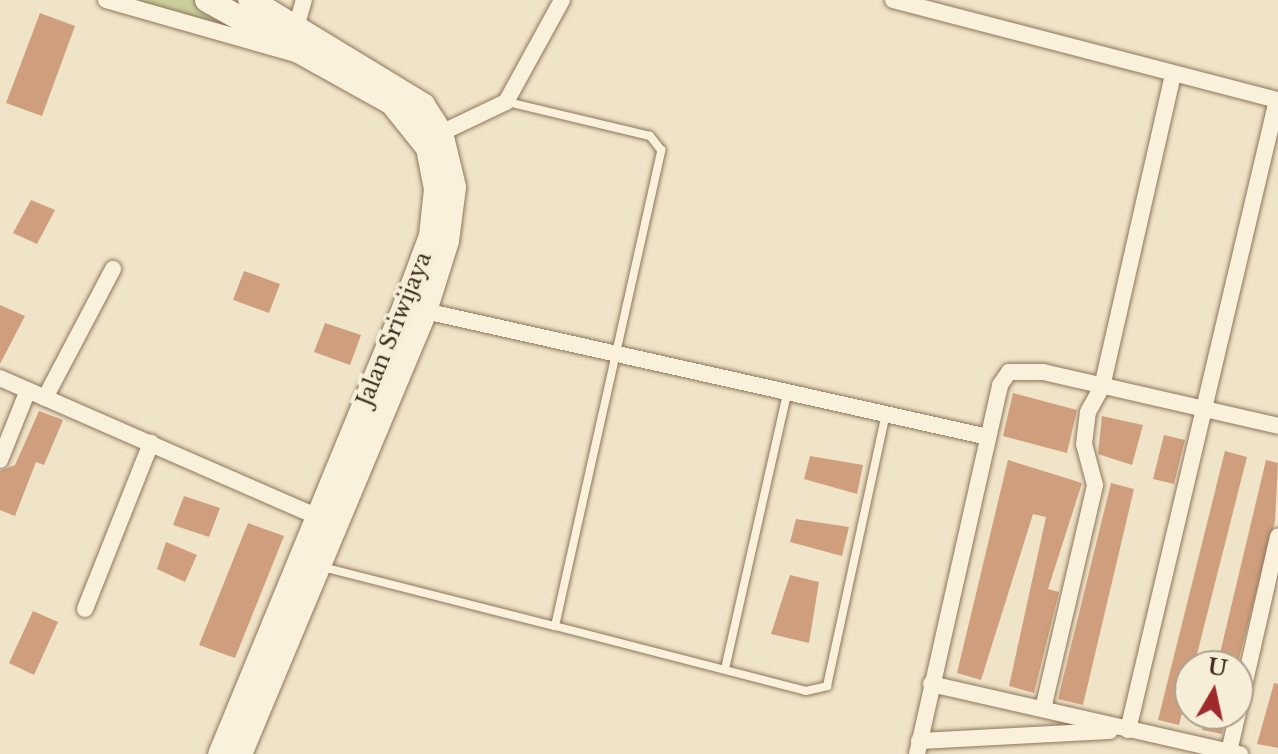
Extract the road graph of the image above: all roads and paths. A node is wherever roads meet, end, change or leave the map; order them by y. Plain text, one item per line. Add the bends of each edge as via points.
1 (106, 0) edge
2 (207, 0) edge
3 (250, 0) edge
4 (304, 0) edge
5 (562, 0) edge
6 (893, 0) edge
7 (297, 24) junction
8 (311, 55) junction
9 (1173, 75) junction
10 (1277, 100) edge
11 (506, 102) junction
12 (441, 133) junction
13 (113, 269) dead end
14 (415, 308) junction
15 (617, 354) junction
16 (0, 378) edge
17 (1102, 387) junction
18 (28, 390) junction
19 (787, 394) junction
20 (45, 398) junction
21 (1203, 409) junction
22 (886, 413) junction
23 (1278, 426) edge
24 (988, 437) junction
25 (151, 443) junction
26 (0, 460) edge
27 (325, 520) junction
28 (1278, 537) edge
29 (317, 565) junction
30 (85, 609) dead end
31 (555, 626) junction
32 (725, 669) junction
33 (931, 684) junction
34 (254, 696) junction
35 (1043, 709) junction
36 (1128, 730) junction
37 (918, 747) edge
38 (1235, 753) edge
39 (220, 754) edge
40 (240, 754) edge

1 - 8 street via 277,53
2 - 8 main road, Jalan Sriwijaya
3 - 7 main road, Jalan Sriwijaya
4 - 7 street
5 - 11 street
6 - 9 street
7 - 12 main road, Jalan Sriwijaya via 393,81 423,105
8 - 14 main road, Jalan Sriwijaya via 392,103 428,148 436,209
9 - 10 street
9 - 17 street
10 - 21 street
11 - 12 street
11 - 15 lane via 660,143
12 - 14 main road, Jalan Sriwijaya via 452,165 452,214
13 - 20 street
14 - 15 street
14 - 27 main road, Jalan Sriwijaya
15 - 19 street
15 - 31 lane
16 - 18 street
17 - 21 street
17 - 24 street via 1043,372 1009,372
17 - 35 street via 1088,412 1084,444 1095,485
18 - 20 street
18 - 26 street
19 - 22 street
19 - 32 lane
20 - 25 street
21 - 23 street
21 - 36 street
22 - 24 street
22 - 32 lane via 827,686 806,691
24 - 33 street
25 - 27 street
25 - 30 street
27 - 29 main road, Jalan Sriwijaya
27 - 34 main road, Jalan Sriwijaya
28 - 38 street
29 - 31 lane
29 - 34 main road, Jalan Sriwijaya
31 - 32 lane
33 - 35 street
33 - 37 street
34 - 39 main road, Jalan Sriwijaya
34 - 40 main road, Jalan Sriwijaya
35 - 36 street
36 - 37 street
36 - 38 street

